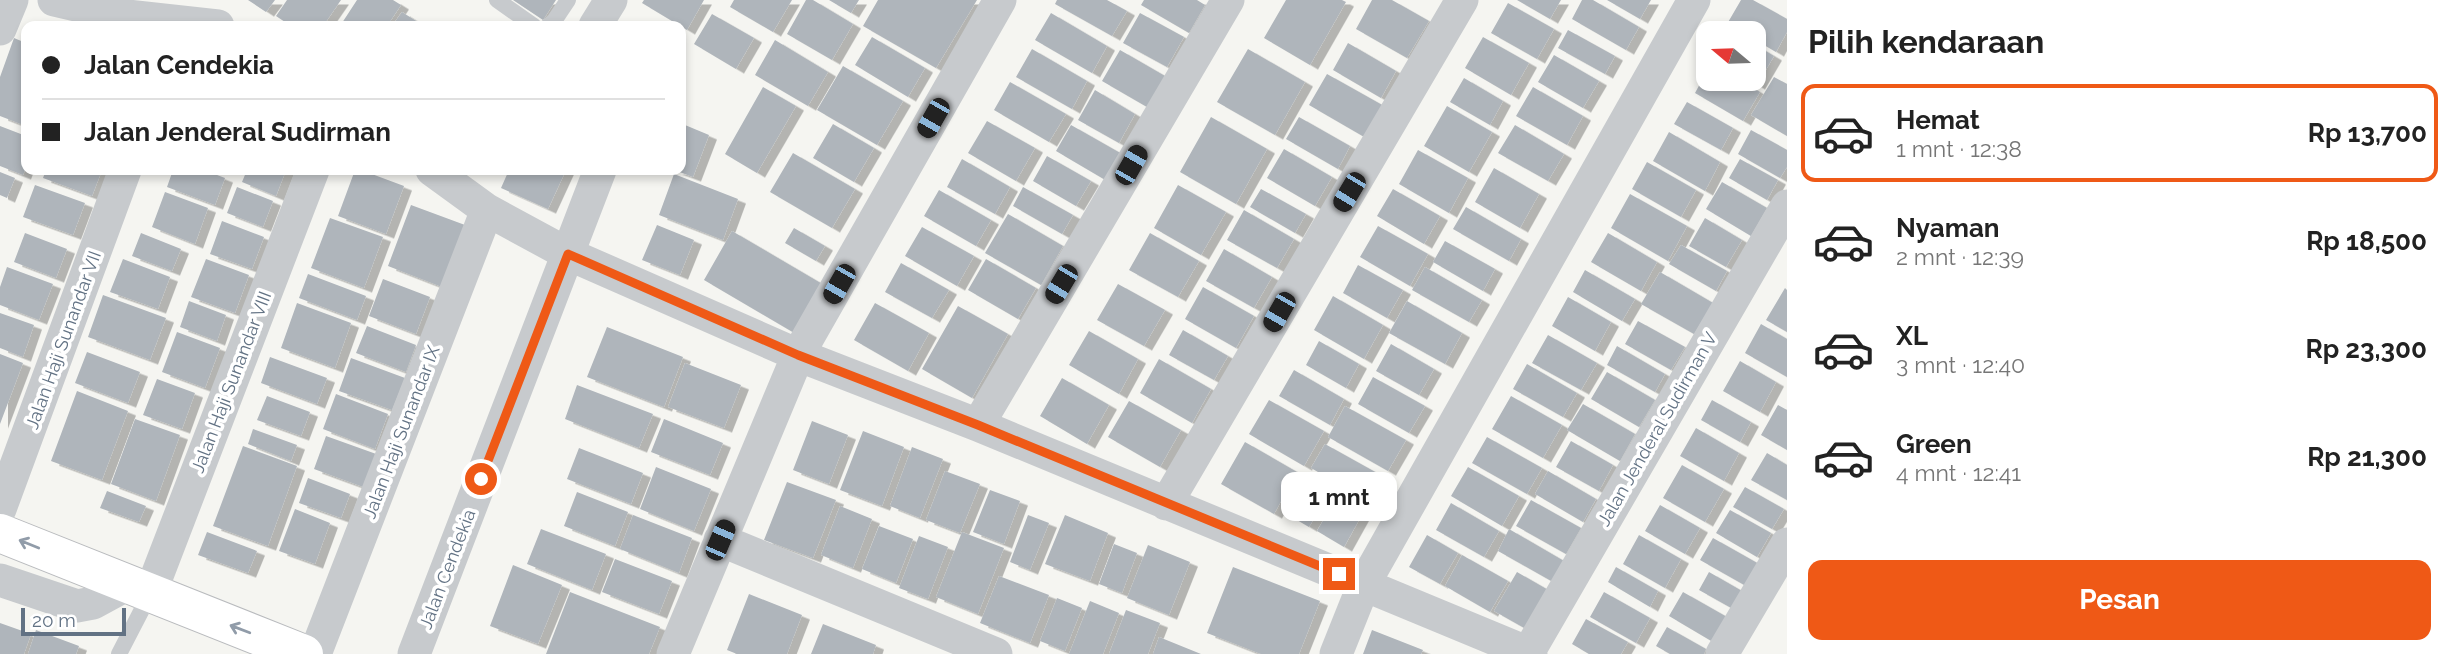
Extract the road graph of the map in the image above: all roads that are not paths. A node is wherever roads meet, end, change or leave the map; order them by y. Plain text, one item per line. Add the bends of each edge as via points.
1 (12, 0) edge
2 (54, 0) edge
3 (497, 0) edge
4 (568, 0) edge
5 (611, 0) edge
6 (1000, 0) edge
7 (1228, 0) edge
8 (1462, 0) edge
9 (1694, 0) edge
10 (163, 21) edge
11 (527, 21) edge
12 (554, 21) edge
13 (598, 21) edge
14 (0, 29) edge
15 (123, 175) edge
16 (311, 175) edge
17 (439, 175) edge
18 (597, 175) edge
19 (1787, 205) edge
20 (487, 210) junction
21 (557, 247) junction
22 (798, 355) junction
23 (978, 425) junction
24 (1166, 504) junction
25 (0, 509) edge
26 (0, 533) edge
27 (720, 540) junction
28 (1787, 544) edge
29 (0, 580) edge
30 (1364, 584) junction
31 (139, 589) junction
32 (1529, 653) edge
33 (119, 654) edge
34 (304, 654) edge
35 (315, 654) edge
36 (414, 654) edge
37 (673, 654) edge
38 (996, 654) edge
39 (1336, 654) edge
40 (1722, 654) edge

1 - 14 street
2 - 10 street
3 - 11 lane
4 - 12 lane
5 - 13 street
6 - 22 street
7 - 23 street
8 - 24 street
9 - 30 street
15 - 25 street, Jalan Haji Sunandar VII
16 - 31 street, Jalan Haji Sunandar VIII
17 - 20 street
18 - 21 street, Jalan Cendekia
19 - 32 street, Jalan Jenderal Sudirman V
20 - 21 street
20 - 35 street, Jalan Haji Sunandar IX
21 - 22 street
21 - 36 street, Jalan Cendekia
22 - 23 street
22 - 27 street
23 - 24 street
24 - 30 street
31 -> 26 highway
27 - 37 street
27 - 38 street
28 - 40 street
29 - 31 street via 77,606
30 - 32 street
30 - 39 street
31 - 33 lane
34 -> 31 highway

